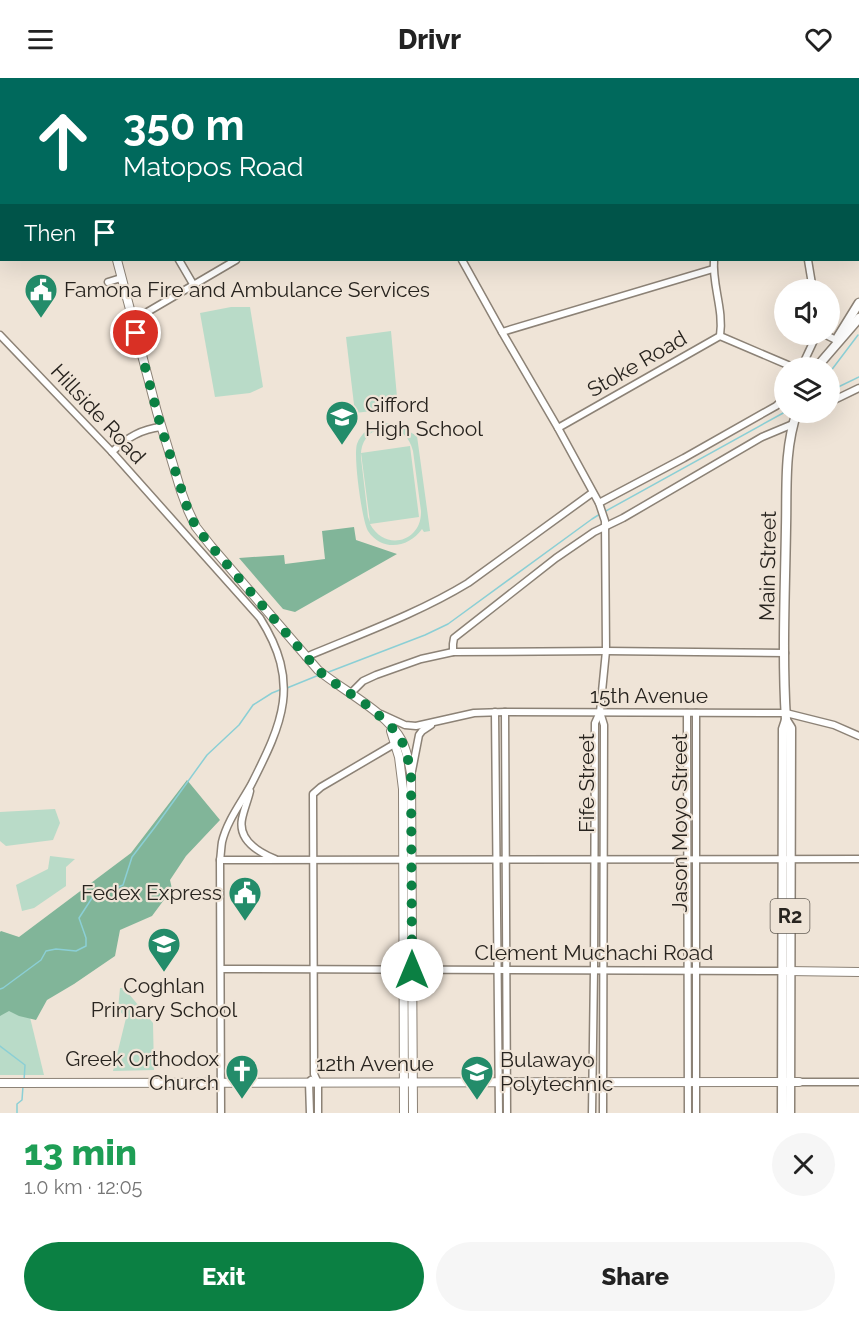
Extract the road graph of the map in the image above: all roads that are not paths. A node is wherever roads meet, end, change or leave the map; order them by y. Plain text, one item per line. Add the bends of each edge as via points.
1 (117, 261) edge
2 (180, 261) edge
3 (234, 261) edge
4 (463, 261) edge
5 (714, 261) edge
6 (808, 261) edge
7 (713, 269) junction
8 (122, 278) junction
9 (811, 279) edge
10 (108, 282) dead end
11 (193, 284) junction
12 (859, 303) edge
13 (859, 318) edge
14 (132, 321) junction
15 (502, 332) junction
16 (840, 334) edge
17 (0, 335) edge
18 (720, 336) junction
19 (833, 345) edge
20 (826, 355) joint
21 (774, 359) edge
22 (859, 388) edge
23 (840, 397) edge
24 (774, 406) edge
25 (790, 423) edge
26 (794, 423) edge
27 (161, 427) junction
28 (558, 428) junction
29 (112, 452) junction
30 (592, 493) junction
31 (600, 506) junction
32 (605, 524) junction
33 (606, 651) junction
34 (453, 652) junction
35 (785, 653) junction
36 (306, 657) junction
37 (351, 693) junction
38 (495, 712) junction
39 (505, 712) junction
40 (600, 712) junction
41 (377, 713) junction
42 (687, 713) junction
43 (696, 713) junction
44 (786, 717) junction
45 (437, 721) junction
46 (389, 724) junction
47 (859, 736) edge
48 (396, 743) junction
49 (411, 773) junction
50 (251, 783) junction
51 (604, 859) junction
52 (688, 859) junction
53 (696, 859) junction
54 (787, 859) junction
55 (859, 859) edge
56 (220, 860) junction
57 (278, 860) junction
58 (314, 860) junction
59 (408, 860) junction
60 (496, 860) junction
61 (506, 860) junction
62 (594, 860) junction
63 (221, 969) junction
64 (315, 970) junction
65 (408, 970) junction
66 (497, 971) junction
67 (507, 971) junction
68 (594, 971) junction
69 (604, 971) junction
70 (688, 971) junction
71 (696, 971) junction
72 (786, 971) junction
73 (859, 972) edge
74 (221, 1082) junction
75 (404, 1082) junction
76 (503, 1082) junction
77 (592, 1082) junction
78 (603, 1082) junction
79 (692, 1082) junction
80 (790, 1082) junction
81 (859, 1082) edge
82 (0, 1083) edge
83 (314, 1083) junction
84 (413, 1083) junction
85 (221, 1113) edge
86 (310, 1113) edge
87 (318, 1113) edge
88 (404, 1113) edge
89 (413, 1113) edge
90 (499, 1113) edge
91 (507, 1113) edge
92 (592, 1113) edge
93 (603, 1113) edge
94 (688, 1113) edge
95 (696, 1113) edge
96 (782, 1113) edge
97 (790, 1113) edge

1 - 8 main road
2 - 11 street
3 - 11 street
4 - 15 street
5 - 7 street, Stoke Road
6 - 9 street
7 - 15 street
7 - 18 street, Stoke Road
8 - 10 street
8 - 14 main road
11 - 14 street
12 - 16 highway
13 - 20 highway
14 - 27 main road
15 - 28 street
17 - 29 street, Hillside Road
18 - 21 street
18 - 28 street, Stoke Road
19 - 20 highway
22 - 23 street
24 - 31 street
25 - 32 street via 623,518
26 - 35 highway, Main Street / R2 via 787,465
27 - 29 street via 135,434
27 - 36 main road via 196,527
28 - 30 street
29 - 50 street, Hillside Road via 260,618 277,650 285,694 273,741
30 - 31 street
30 - 36 street via 453,592
31 - 32 street
32 - 33 street
32 - 34 street via 454,638
33 - 34 street
33 - 35 street
33 - 40 street
34 - 37 street via 376,675
35 - 44 highway, Main Street / R2
36 - 37 main road via 327,678
37 - 41 main road
38 - 39 street, 15th Avenue
38 - 45 street, 15th Avenue
38 - 60 street
39 - 40 street, 15th Avenue
39 - 61 street
40 - 42 street, 15th Avenue
40 - 51 street, Fife Street via 604,724
40 - 62 street, Fife Street via 595,723
41 - 45 street, 15th Avenue via 416,726
41 - 46 main road
42 - 43 street, 15th Avenue
42 - 52 street, Jason Moyo Street
43 - 44 street, 15th Avenue
43 - 53 street, Jason Moyo Street
44 - 47 street, 15th Avenue via 834,726
44 - 54 highway, R2 via 783,729
45 - 49 street via 419,735
46 - 48 main road
46 - 49 main road via 401,739
48 - 58 street via 316,790
48 - 59 main road via 404,789
49 - 59 main road
50 - 56 street, Hillside Road via 228,826
50 - 57 street via 242,819 243,834 259,852
51 - 52 street
51 - 62 street
51 - 69 street, Fife Street
52 - 53 street
52 - 70 street, Jason Moyo Street
53 - 54 street
53 - 71 street, Jason Moyo Street
54 - 55 street
54 - 72 highway, R2
56 - 57 street
56 - 63 street, Hillside Road
57 - 58 street
58 - 59 street
58 - 64 street
59 - 60 street
59 - 65 main road
60 - 61 street
60 - 66 street
61 - 62 street
61 - 67 street
62 - 68 street, Fife Street
63 - 64 street, Clement Muchachi Road
63 - 74 street, Hillside Road
64 - 65 street, Clement Muchachi Road
64 - 83 street
65 - 66 street, Clement Muchachi Road
65 - 75 main road
65 - 84 main road
66 - 67 street, Clement Muchachi Road
66 - 76 street
67 - 68 street, Clement Muchachi Road
67 - 76 street
68 - 69 street, Clement Muchachi Road
68 - 77 street, Fife Street
69 - 70 street, Clement Muchachi Road
69 - 78 street, Fife Street
70 - 71 street, Clement Muchachi Road
70 - 79 street, Jason Moyo Street
71 - 72 street, Clement Muchachi Road
71 - 79 street, Jason Moyo Street
72 - 73 main road, Clement Muchachi Road
72 - 80 highway, R2
74 - 82 main road, 12th Avenue
74 - 83 main road, 12th Avenue
74 - 85 street, Hillside Road
75 - 83 main road, 12th Avenue
75 - 84 main road, 12th Avenue
75 - 88 main road
76 - 77 main road, 12th Avenue
76 - 84 main road, 12th Avenue
76 - 90 street
76 - 91 street
77 - 78 main road, 12th Avenue
77 - 92 street, Fife Street
78 - 79 main road, 12th Avenue
78 - 93 street, Fife Street
79 - 80 main road, 12th Avenue
79 - 94 street, Jason Moyo Street
79 - 95 street, Jason Moyo Street
80 - 81 street, 12th Avenue
80 - 96 highway, R2
80 - 97 highway, R2
83 - 86 street
83 - 87 street
84 - 89 main road

